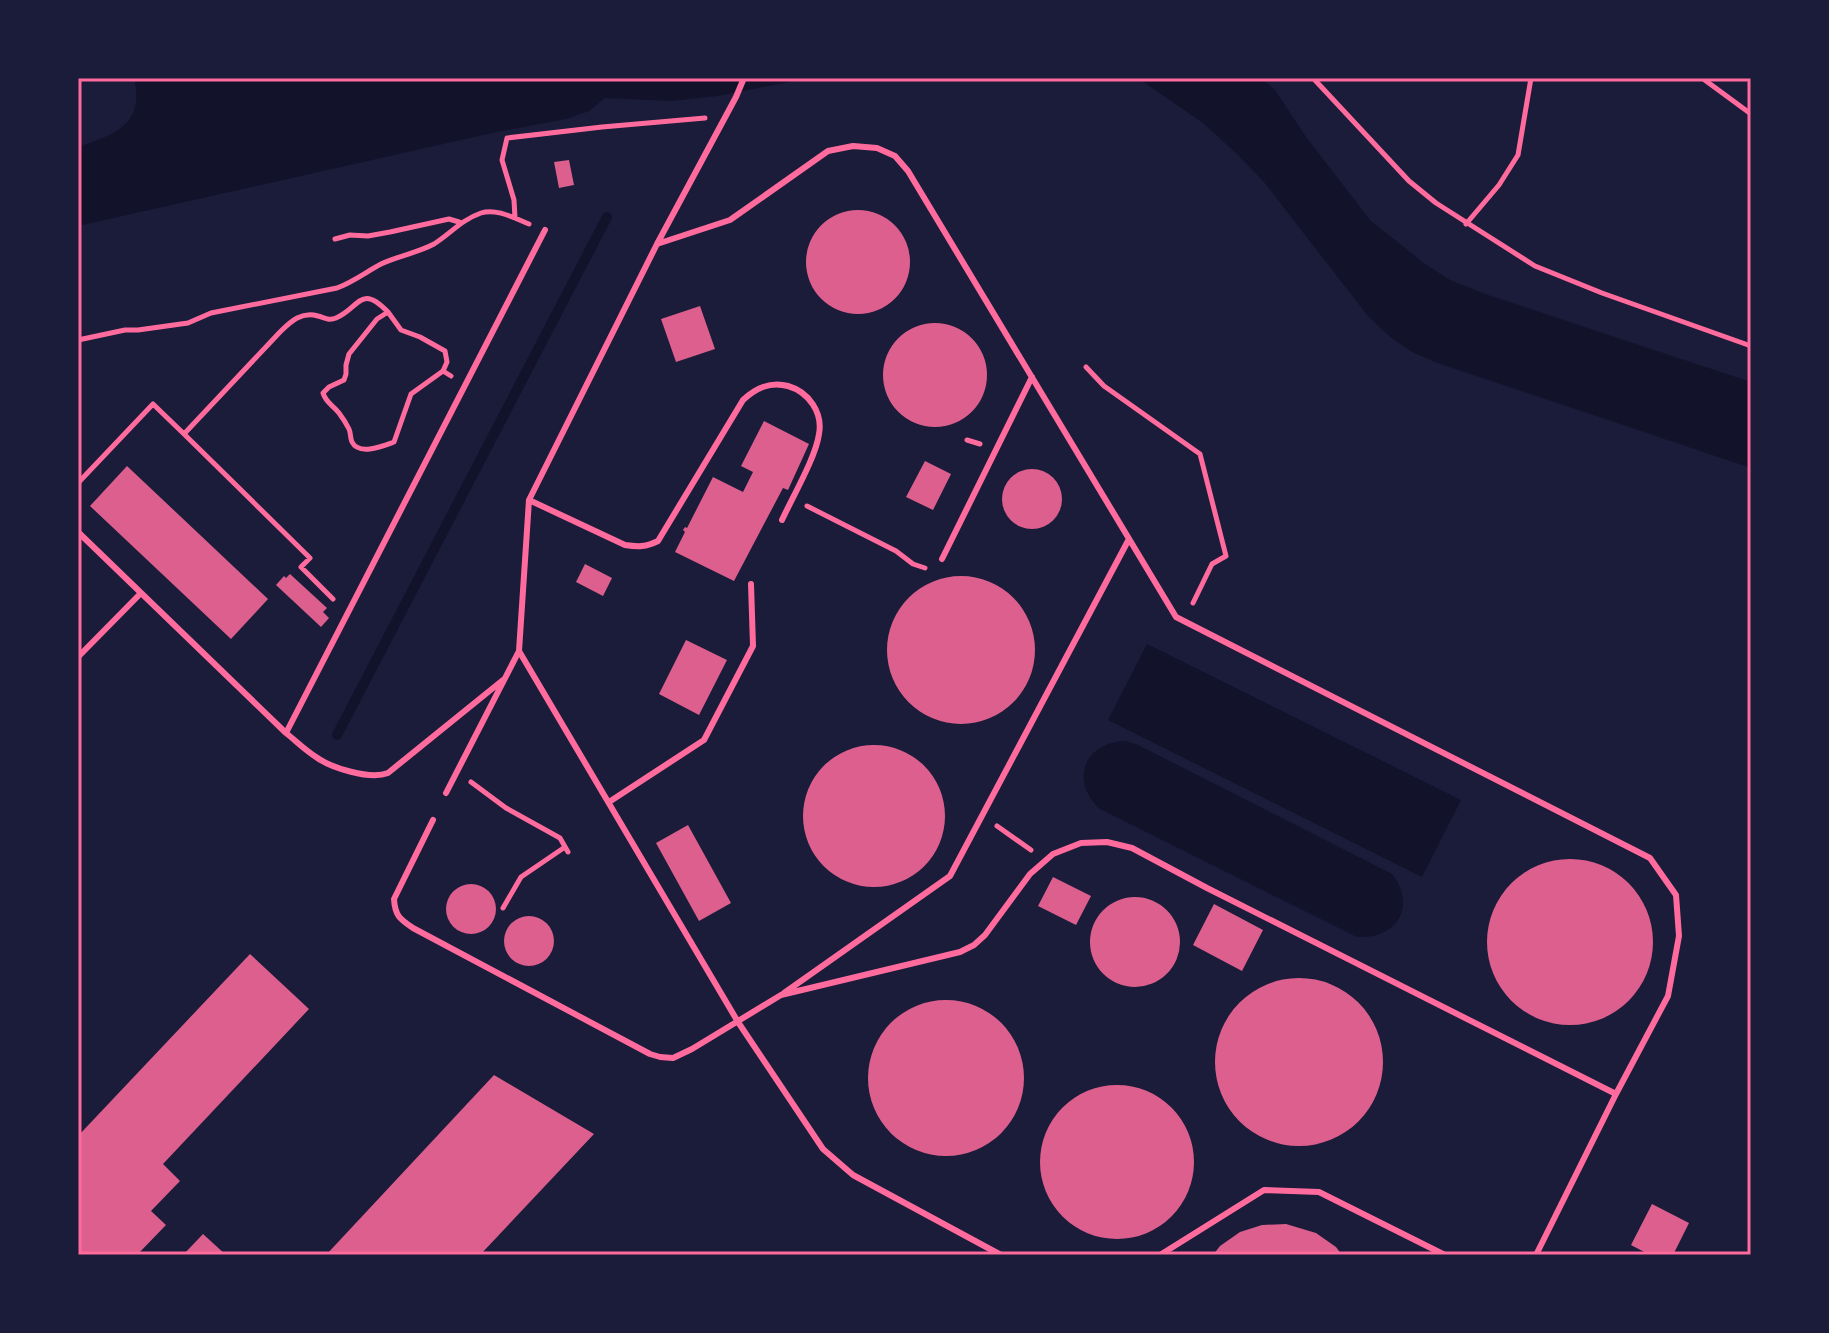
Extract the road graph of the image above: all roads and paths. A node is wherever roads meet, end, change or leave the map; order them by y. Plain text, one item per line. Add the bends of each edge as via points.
1 (744, 78) edge
2 (1313, 78) edge
3 (1531, 78) edge
4 (1702, 78) edge
5 (1751, 114) edge
6 (726, 116) junction
7 (515, 218) junction
8 (460, 222) junction
9 (1466, 224) junction
10 (545, 230) joint
11 (335, 239) dead end
12 (657, 244) junction
13 (388, 312) junction
14 (78, 340) edge
15 (1751, 346) edge
16 (1086, 367) dead end
17 (443, 371) junction
18 (1032, 377) junction
19 (465, 384) junction
20 (184, 434) junction
21 (78, 483) edge
22 (792, 498) junction
23 (529, 500) junction
24 (782, 520) dead end
25 (78, 532) edge
26 (1129, 539) junction
27 (942, 559) joint
28 (751, 584) dead end
29 (141, 593) junction
30 (348, 613) junction
31 (1175, 615) junction
32 (519, 651) junction
33 (78, 657) edge
34 (505, 678) junction
35 (286, 733) junction
36 (456, 774) junction
37 (446, 793) dead end
38 (609, 802) junction
39 (433, 820) dead end
40 (1002, 829) dead end
41 (1033, 851) dead end
42 (503, 908) dead end
43 (781, 995) junction
44 (738, 1022) junction
45 (1616, 1094) junction
46 (1001, 1255) edge
47 (1160, 1255) edge
48 (1445, 1255) edge
49 (1536, 1255) edge

1 - 6 lane
2 - 9 path via 1409,181
3 - 9 path via 1518,155
4 - 5 path
6 - 7 path via 507,138 502,160
6 - 12 lane
7 - 8 path via 483,212
7 - 10 path
8 - 11 path via 449,219
8 - 14 path via 425,249 383,263 337,288 211,313 188,323
9 - 15 path via 1535,266
10 - 19 lane
12 - 18 lane via 730,220 828,151 877,148 895,156 908,171
12 - 23 lane
13 - 17 path via 401,330 445,351
13 - 17 path via 349,354 344,380 323,393 349,429 352,443 364,450 394,442 411,394
13 - 20 path via 369,298 335,319 300,316
16 - 31 path via 1104,386 1201,456 1226,556 1212,564 1192,604
17 - 19 path
18 - 26 lane
18 - 27 lane
19 - 30 lane
20 - 21 path via 153,404
20 - 30 path via 310,558 301,567
22 - 23 lane via 816,447 819,418 802,393 778,384 752,391 743,400 658,541 649,546 625,545
22 - 24 lane
22 - 27 path via 919,567 932,567
23 - 32 lane
25 - 29 lane
26 - 31 lane
26 - 43 lane via 950,876
28 - 38 lane via 753,646 704,740
29 - 33 lane
29 - 35 lane
30 - 35 lane
31 - 45 lane via 1650,858 1676,895 1679,936 1668,996
32 - 34 lane
32 - 38 lane
34 - 35 lane via 381,776 328,764
34 - 36 lane
36 - 37 lane
36 - 42 path via 560,838 567,849 521,877
38 - 44 lane
39 - 44 lane via 394,899 399,918 413,928 660,1057 673,1058
40 - 41 path
43 - 44 lane
43 - 45 lane via 960,952 993,925 1030,874 1053,854 1081,843 1107,842 1132,848
44 - 46 lane via 823,1149 853,1175
45 - 49 lane
47 - 48 lane via 1264,1190 1319,1192

